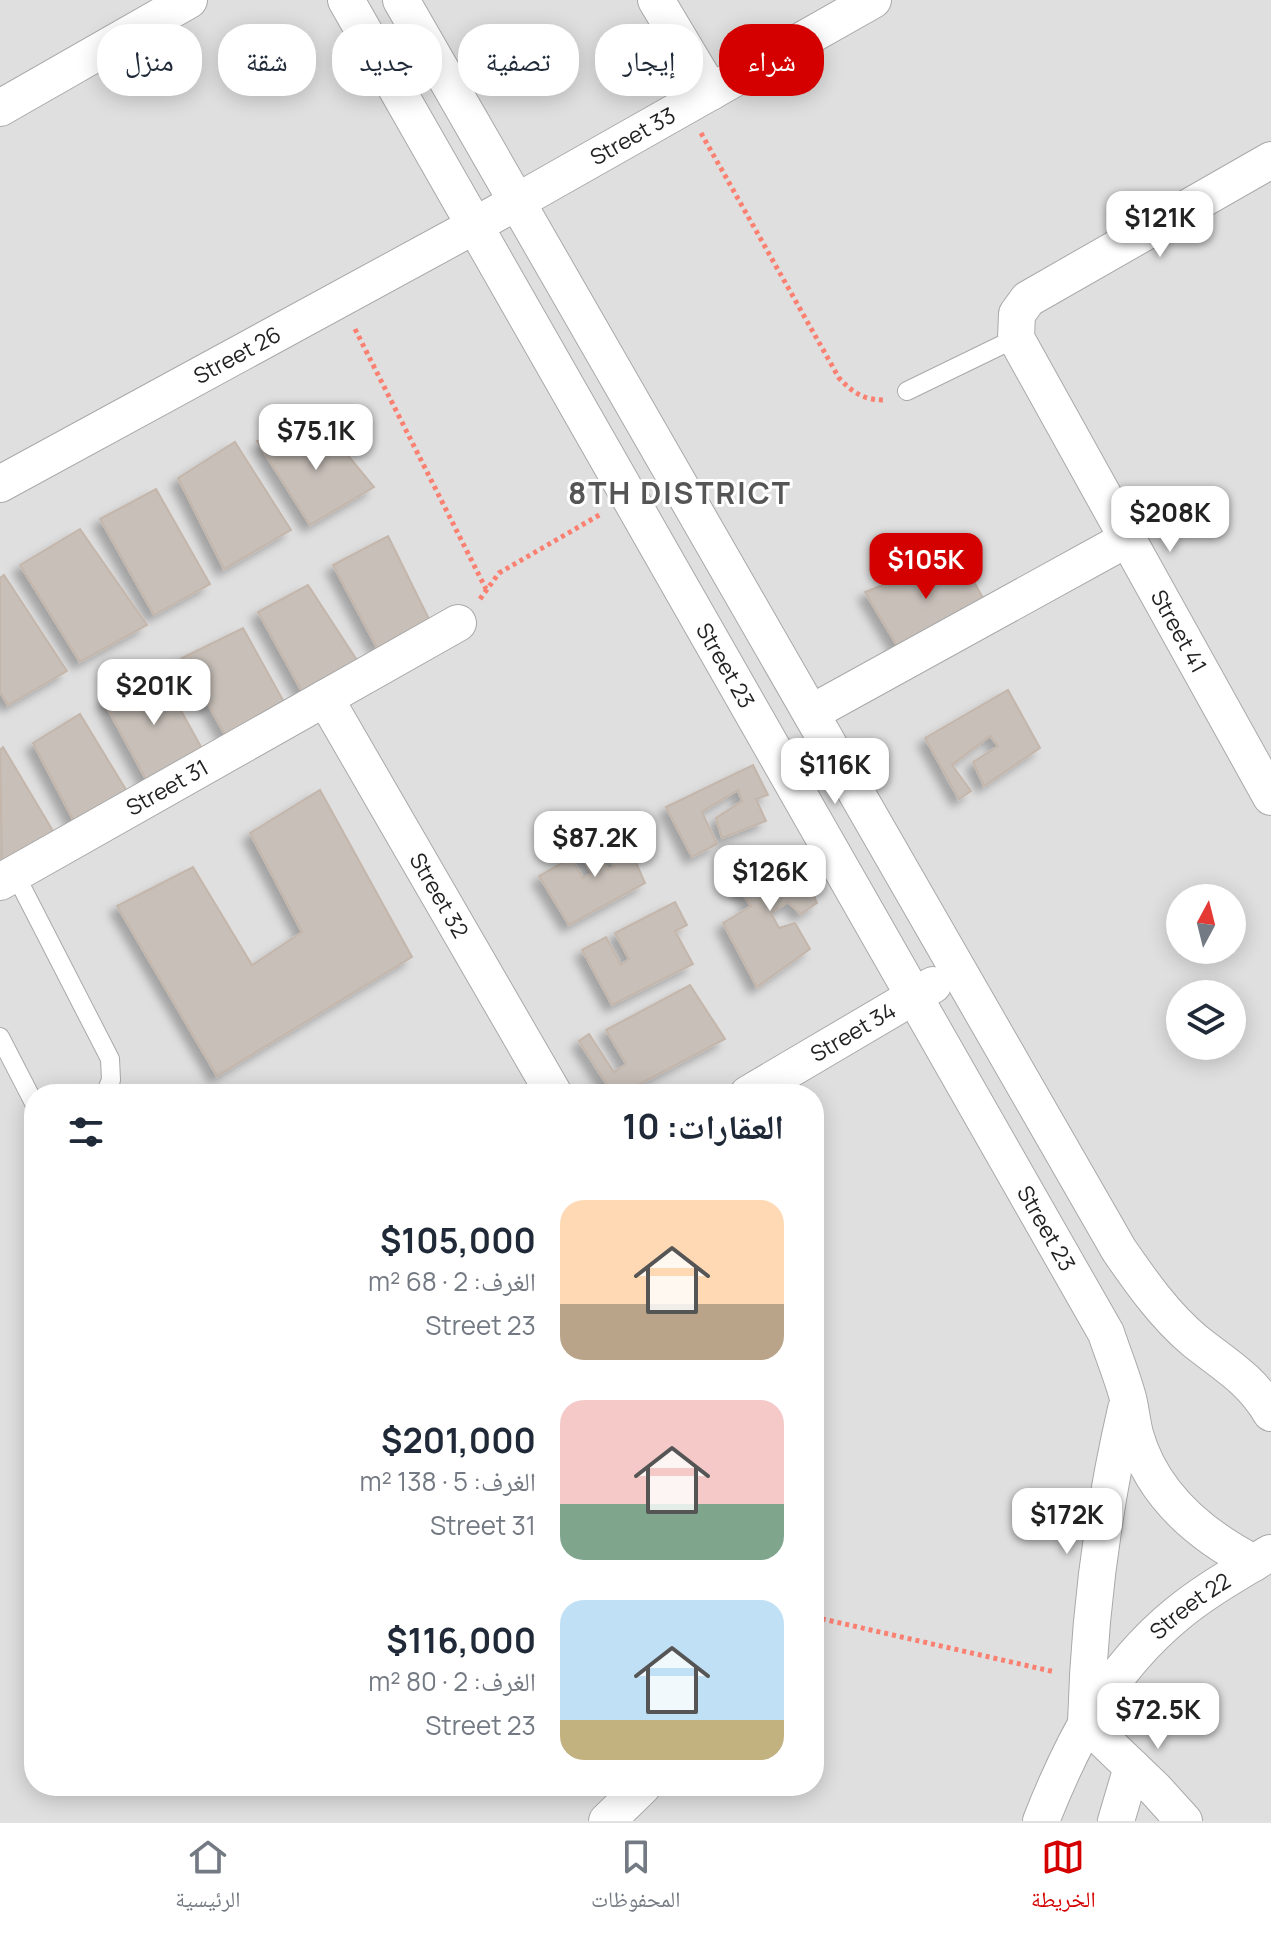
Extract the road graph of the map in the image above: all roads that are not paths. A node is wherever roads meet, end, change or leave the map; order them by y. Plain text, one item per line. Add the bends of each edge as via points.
1 (189, 0) edge
2 (346, 0) edge
3 (401, 0) edge
4 (656, 0) edge
5 (873, 0) edge
6 (698, 99) junction
7 (0, 108) edge
8 (1271, 160) edge
9 (517, 202) junction
10 (474, 226) junction
11 (1016, 338) junction
12 (907, 391) road end
13 (0, 484) edge
14 (1127, 539) junction
15 (458, 623) road end
16 (325, 698) junction
17 (811, 713) junction
18 (842, 768) junction
19 (798, 793) junction
20 (1271, 797) edge
21 (7, 878) edge
22 (958, 970) junction
23 (914, 996) junction
24 (0, 1037) edge
25 (24, 1084) edge
26 (109, 1084) edge
27 (548, 1084) edge
28 (765, 1084) edge
29 (1194, 1340) junction
30 (1271, 1369) edge
31 (1128, 1399) junction
32 (1271, 1413) edge
33 (1262, 1558) edge
34 (1086, 1723) junction
35 (1132, 1767) junction
36 (633, 1796) edge
37 (607, 1821) edge
38 (1041, 1821) edge
39 (1116, 1821) edge
40 (1184, 1821) edge

1 - 7 street
2 - 10 street, Street 23
3 - 9 street
4 - 6 street
5 - 6 street, Street 33
6 - 9 street, Street 33
8 - 11 street via 1028,299 1017,314
9 - 10 street, Street 33
9 - 17 street
10 - 13 street, Street 26
10 - 19 street, Street 23
11 - 12 lane
11 - 14 street, Street 41
14 - 17 street
14 - 20 street, Street 41
15 - 16 street, Street 31
16 - 21 street, Street 31
16 - 27 street, Street 32
17 - 18 street
18 - 19 street
18 - 22 street
19 - 23 street, Street 23
21 - 26 lane via 110,1059
22 - 23 street, Street 34
22 - 29 street via 1119,1250
23 - 28 street, Street 34
23 - 31 street, Street 23 via 1106,1333
24 - 25 lane
29 - 30 street
29 - 32 street via 1233,1367
31 - 33 street, Street 23 via 1144,1457 1169,1499 1224,1547
31 - 34 street via 1102,1524 1090,1623
33 - 34 street, Street 22 via 1179,1612 1145,1643 1114,1677
34 - 35 street
34 - 38 street, Street 22
35 - 39 street
35 - 40 street
36 - 37 street

